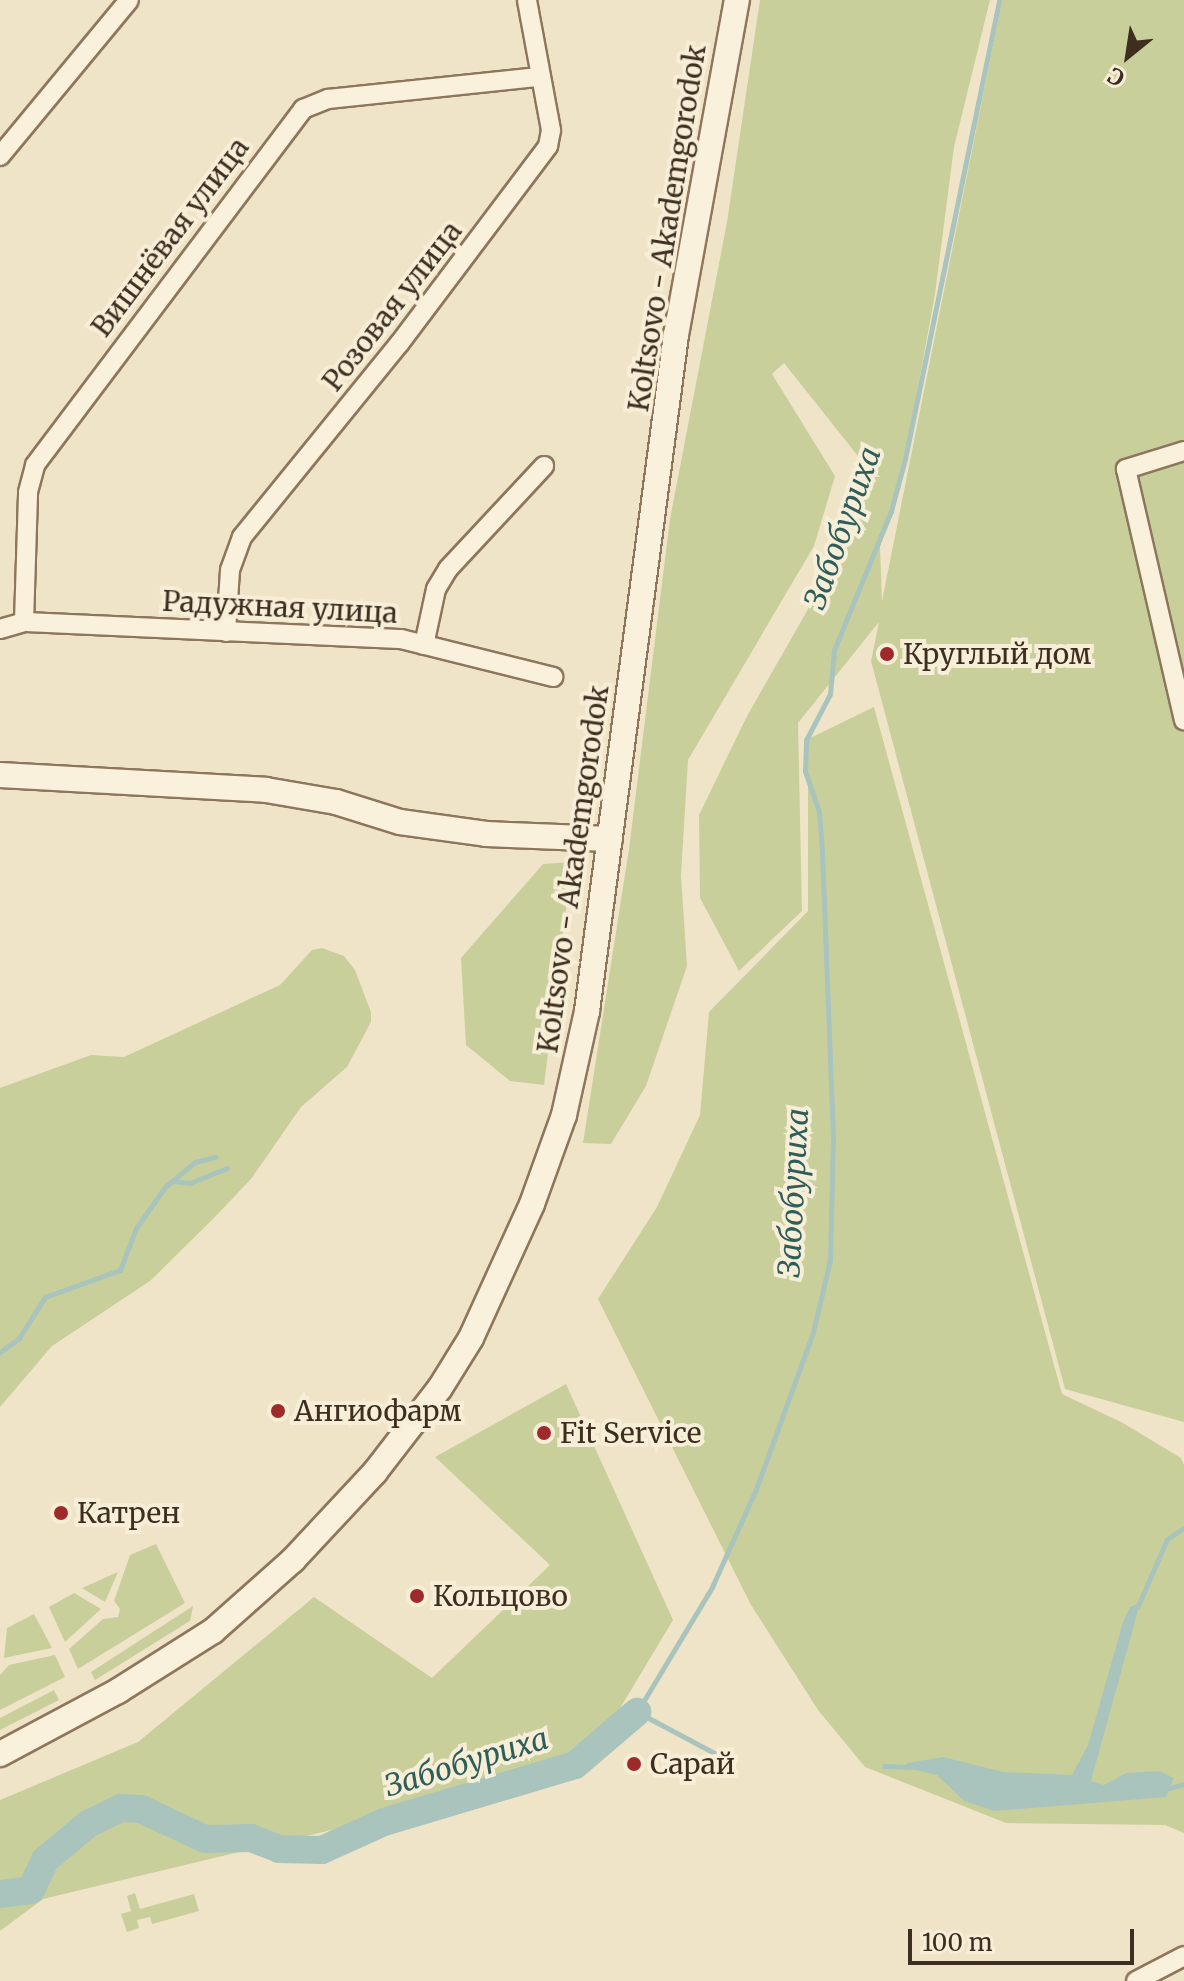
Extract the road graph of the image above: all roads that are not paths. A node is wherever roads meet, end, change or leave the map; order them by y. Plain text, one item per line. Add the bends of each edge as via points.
1 (129, 0) edge
2 (527, 0) edge
3 (737, 0) edge
4 (539, 77) junction
5 (0, 156) edge
6 (1184, 451) edge
7 (544, 466) dead end
8 (24, 622) junction
9 (0, 629) edge
10 (226, 632) junction
11 (424, 645) junction
12 (553, 677) dead end
13 (1184, 720) edge
14 (0, 775) edge
15 (610, 839) junction
16 (0, 1754) edge
17 (1184, 1956) edge
18 (1136, 1981) edge

1 - 5 street
2 - 4 street, Розовая улица
3 - 15 main road, Koltsovo - Akademgorodok via 676,335
4 - 8 street, Вишнёвая улица via 328,99 303,109 35,465 28,492
4 - 10 street, Розовая улица via 551,130 541,158 242,537 230,570
6 - 13 street via 1126,469
7 - 11 street via 448,569 436,589
8 - 9 street, Радужная улица
8 - 10 street, Радужная улица
10 - 11 street, Радужная улица via 401,639
11 - 12 street, Радужная улица
14 - 15 main road via 266,790 429,826
15 - 16 main road, Koltsovo - Akademgorodok via 587,1011 564,1115 494,1289 440,1388 324,1527 213,1631 118,1691
17 - 18 street

